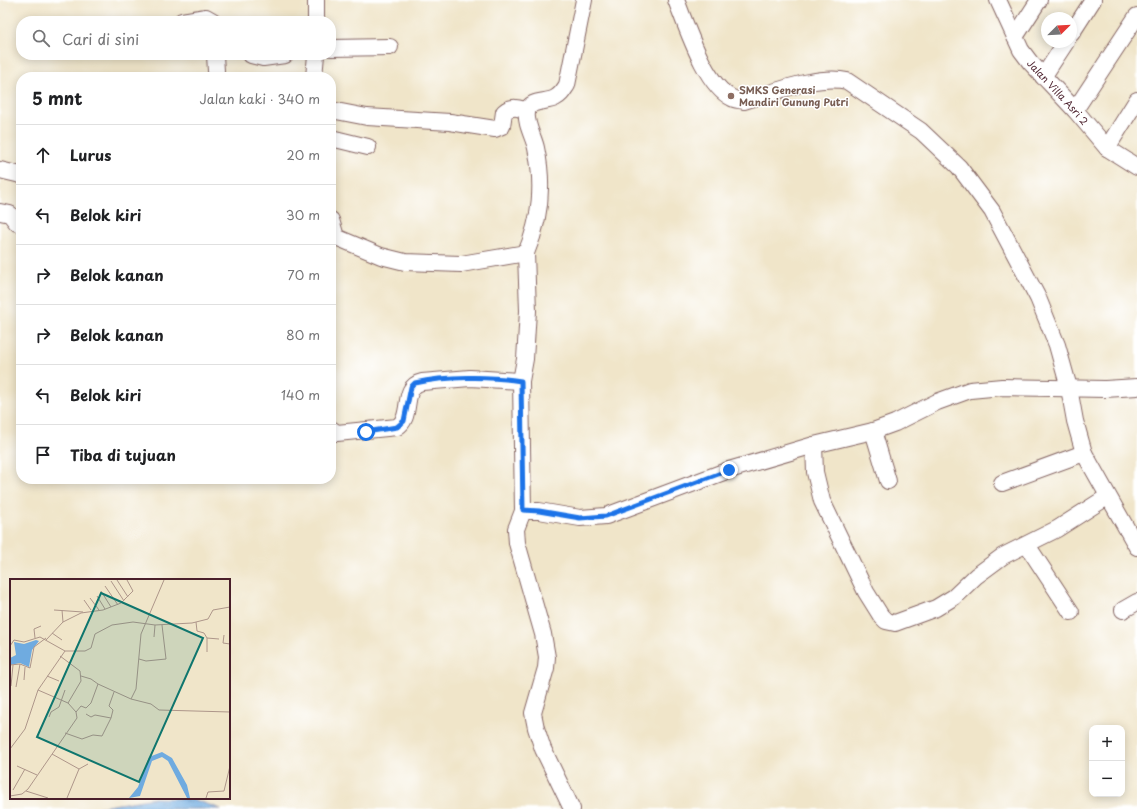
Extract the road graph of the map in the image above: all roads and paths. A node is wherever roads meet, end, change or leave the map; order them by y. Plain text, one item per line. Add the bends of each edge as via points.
1 (316, 0) edge
2 (584, 0) edge
3 (676, 0) edge
4 (998, 0) edge
5 (1039, 0) edge
6 (1093, 0) edge
7 (316, 16) edge
8 (1137, 16) edge
9 (1077, 25) edge
10 (1133, 32) edge
11 (1015, 37) junction
12 (390, 47) dead end
13 (336, 48) edge
14 (1062, 48) edge
15 (316, 60) edge
16 (314, 72) edge
17 (1043, 77) junction
18 (1137, 100) edge
19 (1075, 110) junction
20 (336, 111) edge
21 (527, 112) junction
22 (336, 139) edge
23 (368, 147) dead end
24 (1107, 148) junction
25 (1137, 167) edge
26 (0, 170) edge
27 (16, 174) edge
28 (0, 212) edge
29 (16, 221) edge
30 (336, 237) edge
31 (526, 252) junction
32 (521, 381) junction
33 (1137, 387) edge
34 (1069, 388) junction
35 (873, 431) junction
36 (336, 432) edge
37 (814, 445) junction
38 (1084, 453) junction
39 (888, 481) dead end
40 (1002, 483) dead end
41 (1108, 497) junction
42 (523, 510) junction
43 (1027, 545) junction
44 (1137, 547) edge
45 (1137, 602) edge
46 (1123, 610) dead end
47 (1071, 612) dead end
48 (572, 809) edge

1 - 7 street
2 - 21 street via 567,85 562,94 553,100 531,105
3 - 34 street via 705,69 715,84 733,99 744,101 818,80 847,81 920,131 959,167 992,211 1038,298 1057,345
4 - 11 street, Jalan Villa Asri 2
5 - 11 street
6 - 9 street
8 - 10 street
10 - 19 street
11 - 17 street, Jalan Villa Asri 2 via 1030,62
12 - 13 street
14 - 17 street
15 - 16 street
17 - 19 street, Jalan Villa Asri 2
18 - 24 street
19 - 24 street, Jalan Villa Asri 2
20 - 21 street via 367,117 450,122 495,129 502,126 503,116 508,109 520,108
21 - 31 street via 536,150 541,190 539,213
22 - 23 street
24 - 25 street, Jalan Villa Asri 2
26 - 27 street
28 - 29 street via 10,214
30 - 31 street via 381,256 405,262 461,264
31 - 32 street via 528,311
32 - 36 street via 470,378 415,383 411,387 402,425 380,430
32 - 42 street
33 - 34 street
34 - 35 street via 1002,387 970,390
34 - 38 street via 1074,421
35 - 37 street
35 - 39 street
37 - 42 street via 729,470 606,516 580,518
37 - 43 street via 815,472 822,501 866,592 886,621 902,622 936,608 954,597 1003,556
38 - 40 street
38 - 41 street
41 - 43 street via 1057,530
41 - 44 street
42 - 48 street via 516,529 517,543 544,638 547,658 533,713 543,749
43 - 47 street
45 - 46 street

